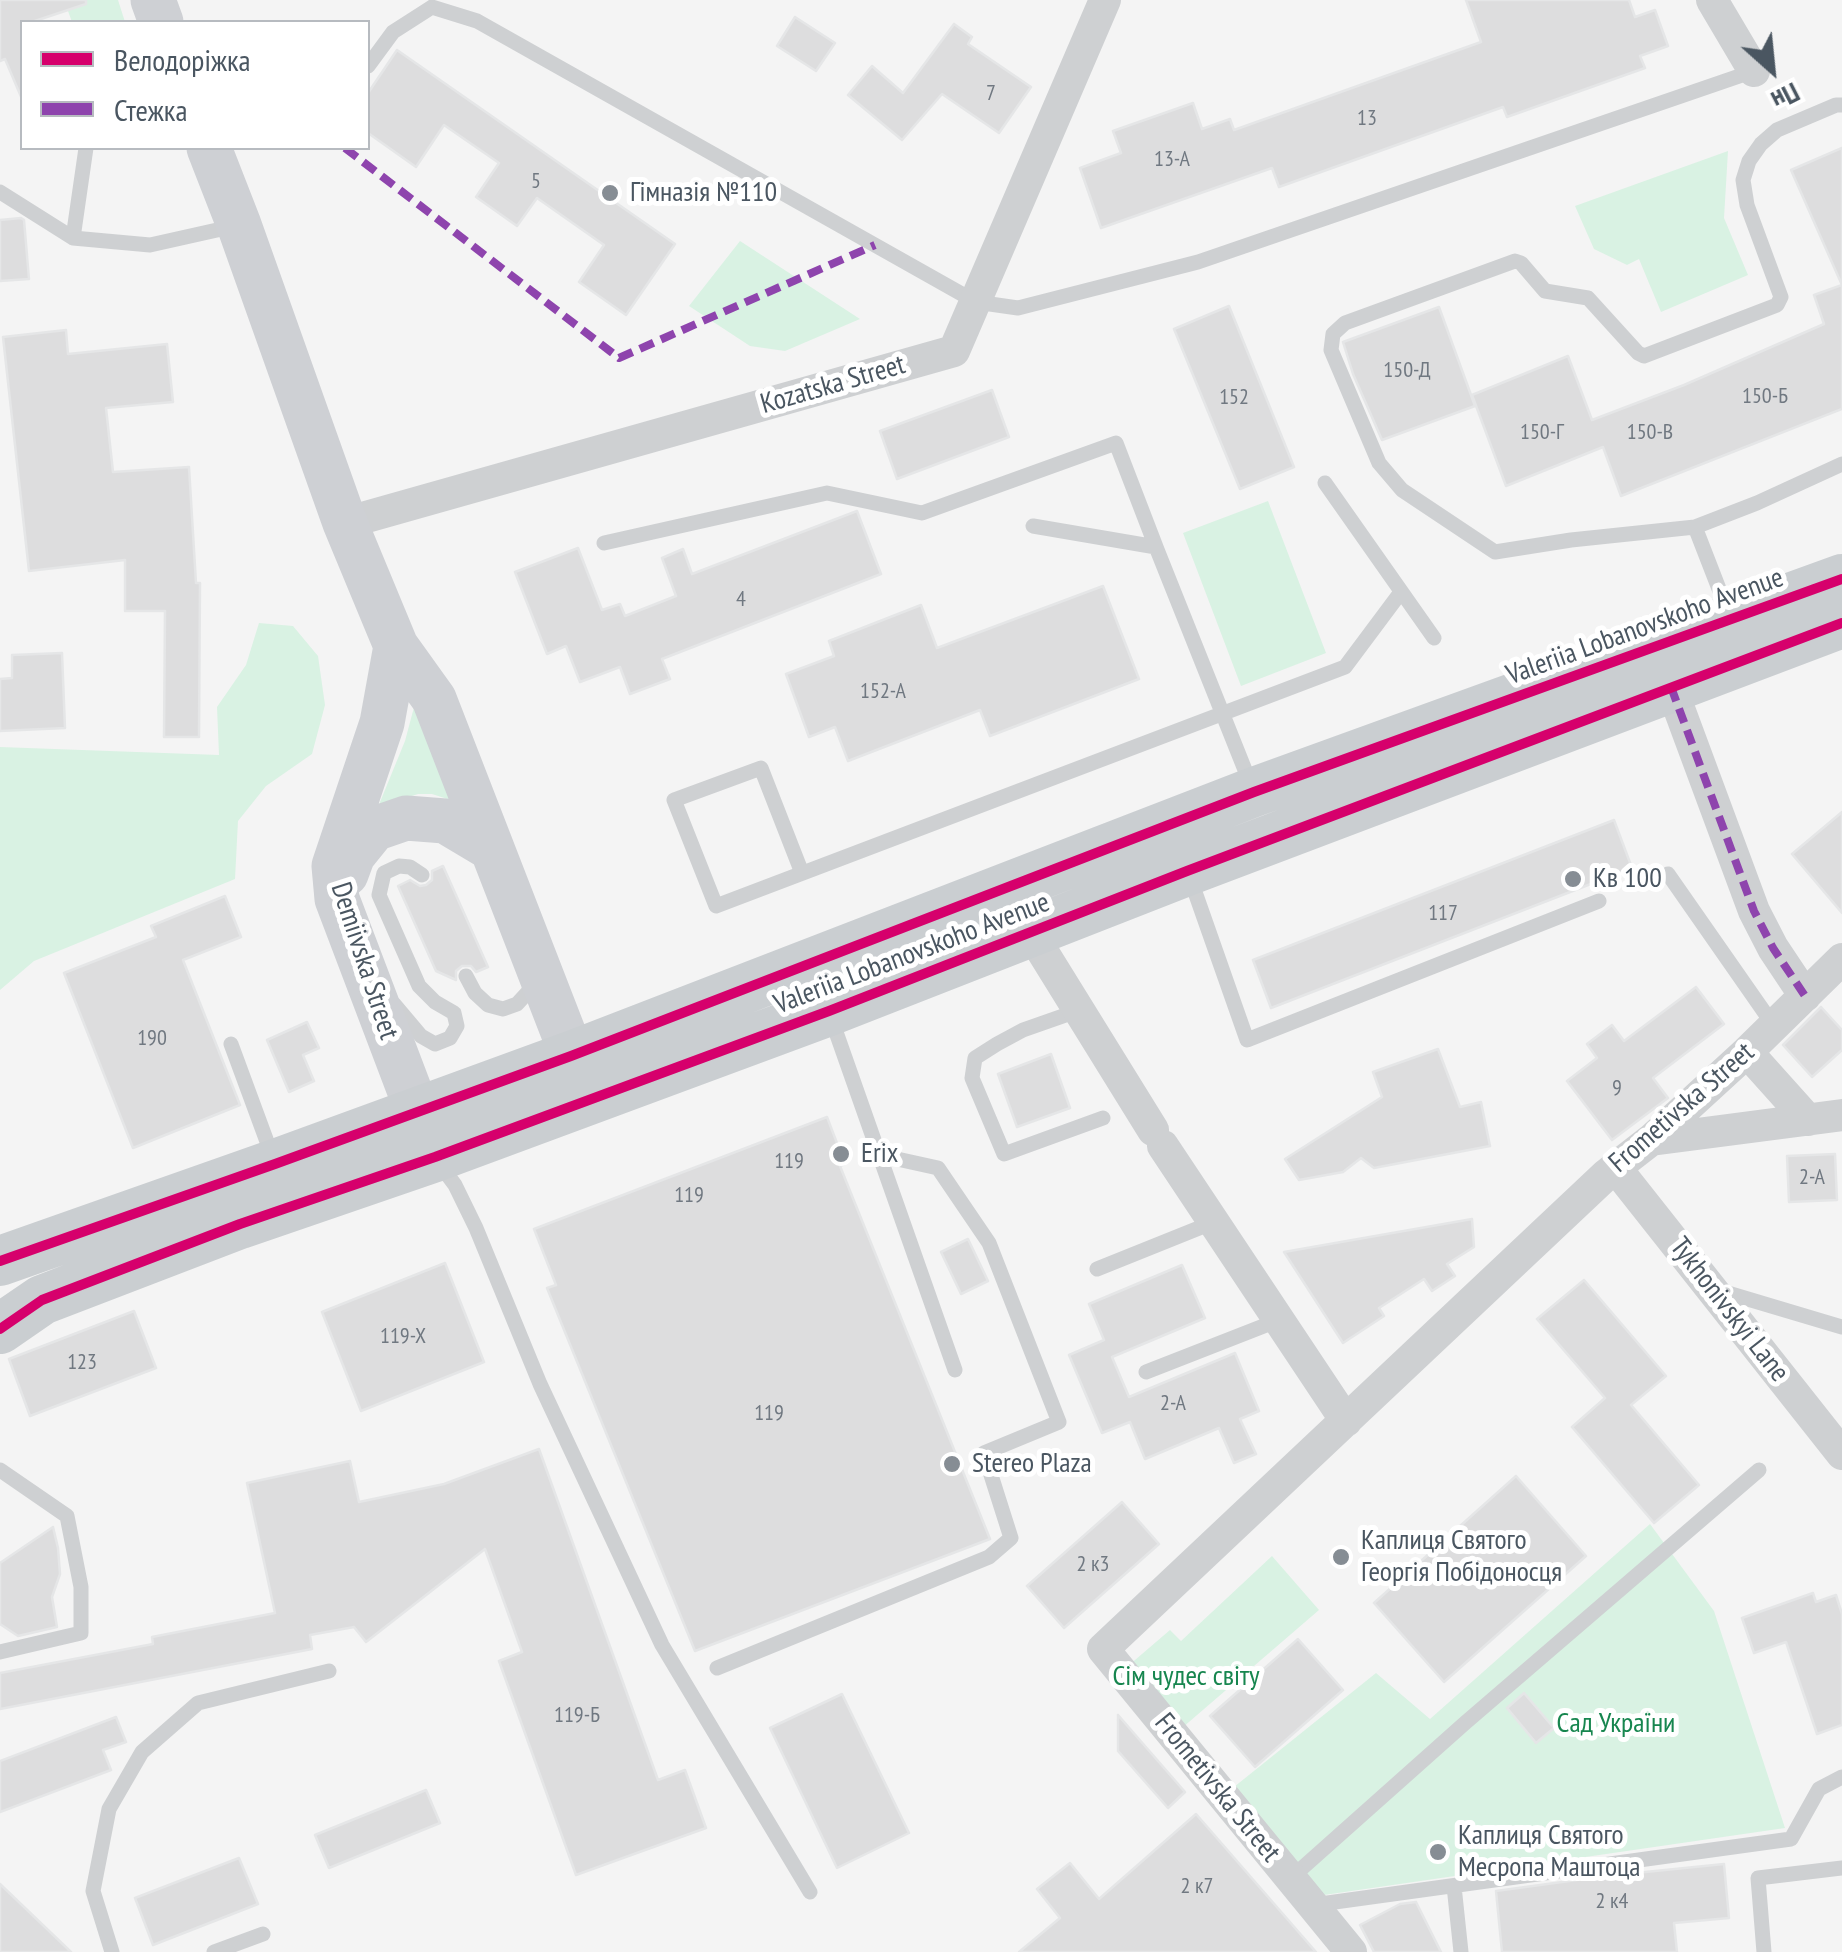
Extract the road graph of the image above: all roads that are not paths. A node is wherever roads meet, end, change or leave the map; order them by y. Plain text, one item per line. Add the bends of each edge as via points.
1 (1712, 0) edge
2 (1111, 2) edge
3 (370, 63) edge
4 (1754, 71) joint
5 (1842, 105) edge
6 (86, 150) edge
7 (210, 150) edge
8 (0, 192) edge
9 (240, 225) junction
10 (73, 238) junction
11 (976, 302) junction
12 (1842, 464) edge
13 (1325, 483) dead end
14 (345, 523) junction
15 (1033, 526) dead end
16 (1695, 527) junction
17 (604, 544) dead end
18 (1156, 547) junction
19 (1842, 579) edge
20 (1401, 592) junction
21 (1731, 620) junction
22 (1842, 623) edge
23 (1434, 638) dead end
24 (396, 646) junction
25 (1671, 687) junction
26 (1222, 715) junction
27 (1264, 815) junction
28 (492, 849) junction
29 (1187, 871) junction
30 (802, 873) junction
31 (1668, 874) dead end
32 (422, 875) dead end
33 (337, 899) junction
34 (1600, 900) dead end
35 (1031, 933) junction
36 (1842, 959) edge
37 (359, 963) junction
38 (538, 970) junction
39 (466, 976) dead end
40 (1806, 996) junction
41 (1080, 1010) junction
42 (829, 1011) junction
43 (1774, 1026) junction
44 (232, 1044) dead end
45 (1747, 1052) junction
46 (571, 1056) junction
47 (590, 1101) junction
48 (1842, 1116) edge
49 (1103, 1118) dead end
50 (1808, 1120) junction
51 (426, 1135) junction
52 (1651, 1140) junction
53 (879, 1155) junction
54 (275, 1164) junction
55 (1615, 1166) junction
56 (1214, 1222) junction
57 (0, 1260) edge
58 (1096, 1268) dead end
59 (1711, 1288) junction
60 (1279, 1320) junction
61 (1842, 1327) edge
62 (0, 1329) edge
63 (955, 1370) dead end
64 (1146, 1372) dead end
65 (1346, 1420) junction
66 (1842, 1454) edge
67 (0, 1470) edge
68 (1759, 1470) dead end
69 (0, 1652) edge
70 (717, 1668) dead end
71 (329, 1671) dead end
72 (1842, 1777) edge
73 (1842, 1868) edge
74 (1291, 1878) junction
75 (1454, 1886) junction
76 (810, 1892) dead end
77 (1313, 1905) junction
78 (263, 1934) dead end
79 (112, 1952) edge
80 (214, 1952) edge
81 (1351, 1952) edge
82 (1460, 1952) edge
83 (1764, 1952) edge

1 - 4 street
2 - 11 street, Kozatska Street
3 - 11 lane via 393,32 432,7 477,22
4 - 11 lane via 1198,262 1018,308
5 - 16 lane via 1777,130 1743,180 1781,297 1777,305 1644,356 1588,298 1545,291 1515,261 1344,323 1332,334 1331,350 1379,463 1402,490 1495,552
6 - 10 lane
7 - 9 street
8 - 10 lane
9 - 10 lane via 150,245
9 - 14 street
11 - 14 street, Kozatska Street via 954,350
12 - 16 lane
13 - 20 lane
14 - 24 street
15 - 18 lane
16 - 21 lane
17 - 18 lane via 827,493 922,513 1116,443
18 - 26 lane
19 - 21 main road, Valeriia Lobanovskoho Avenue
20 - 23 lane
20 - 26 lane via 1345,668
21 - 27 main road, Valeriia Lobanovskoho Avenue
22 - 25 main road, Valeriia Lobanovskoho Avenue
24 - 28 street via 434,699
24 - 33 street, Demiivska Street via 382,723 334,866
25 - 27 main road, Valeriia Lobanovskoho Avenue
25 - 40 street via 1754,911
26 - 27 lane
26 - 30 lane
27 - 29 main road, Valeriia Lobanovskoho Avenue
27 - 46 main road, Valeriia Lobanovskoho Avenue
28 - 33 street via 445,821 406,818 374,829 353,855
28 - 38 street
29 - 34 lane via 1247,1040
29 - 35 main road, Valeriia Lobanovskoho Avenue
30 - 30 lane via 716,906 674,800 761,768
31 - 43 lane
32 - 37 lane via 399,866 384,873 378,894 419,986 454,1013 457,1026 450,1038 435,1044 421,1036
33 - 37 street, Demiivska Street
35 - 41 street
35 - 42 main road, Valeriia Lobanovskoho Avenue
36 - 40 street, Frometivska Street
37 - 51 street, Demiivska Street
38 - 39 lane via 518,1004 503,1010 488,1006
38 - 46 street
40 - 43 street, Frometivska Street
41 - 49 lane via 997,1044 976,1058 972,1078 1004,1154
41 - 56 street
42 - 47 main road, Valeriia Lobanovskoho Avenue
42 - 53 lane
43 - 45 street, Frometivska Street
44 - 54 lane
45 - 50 street
45 - 52 street, Frometivska Street
46 - 47 street
46 - 51 main road, Valeriia Lobanovskoho Avenue
47 - 51 main road, Valeriia Lobanovskoho Avenue
48 - 50 street
50 - 52 street
51 - 54 main road, Valeriia Lobanovskoho Avenue
51 - 62 main road, Valeriia Lobanovskoho Avenue via 240,1224 42,1300
51 - 76 lane via 476,1228 540,1384 662,1645
52 - 55 street, Frometivska Street
53 - 63 lane
53 - 70 lane via 938,1168 958,1197 989,1243 1059,1422 984,1453 1012,1538 989,1557
54 - 57 main road, Valeriia Lobanovskoho Avenue
55 - 59 street, Tykhonivskyi Lane
55 - 65 street, Frometivska Street
56 - 58 lane
56 - 60 street
59 - 61 lane
59 - 66 street, Tykhonivskyi Lane
60 - 64 lane
60 - 65 street
65 - 74 street, Frometivska Street via 1103,1649
67 - 69 lane via 67,1516 82,1633
68 - 74 lane
71 - 79 lane via 198,1703 142,1752 109,1810 93,1891
72 - 75 lane via 1819,1789 1791,1840
73 - 83 lane via 1758,1878
74 - 77 street, Frometivska Street
75 - 77 lane
75 - 82 lane
77 - 81 street, Frometivska Street
78 - 80 lane

